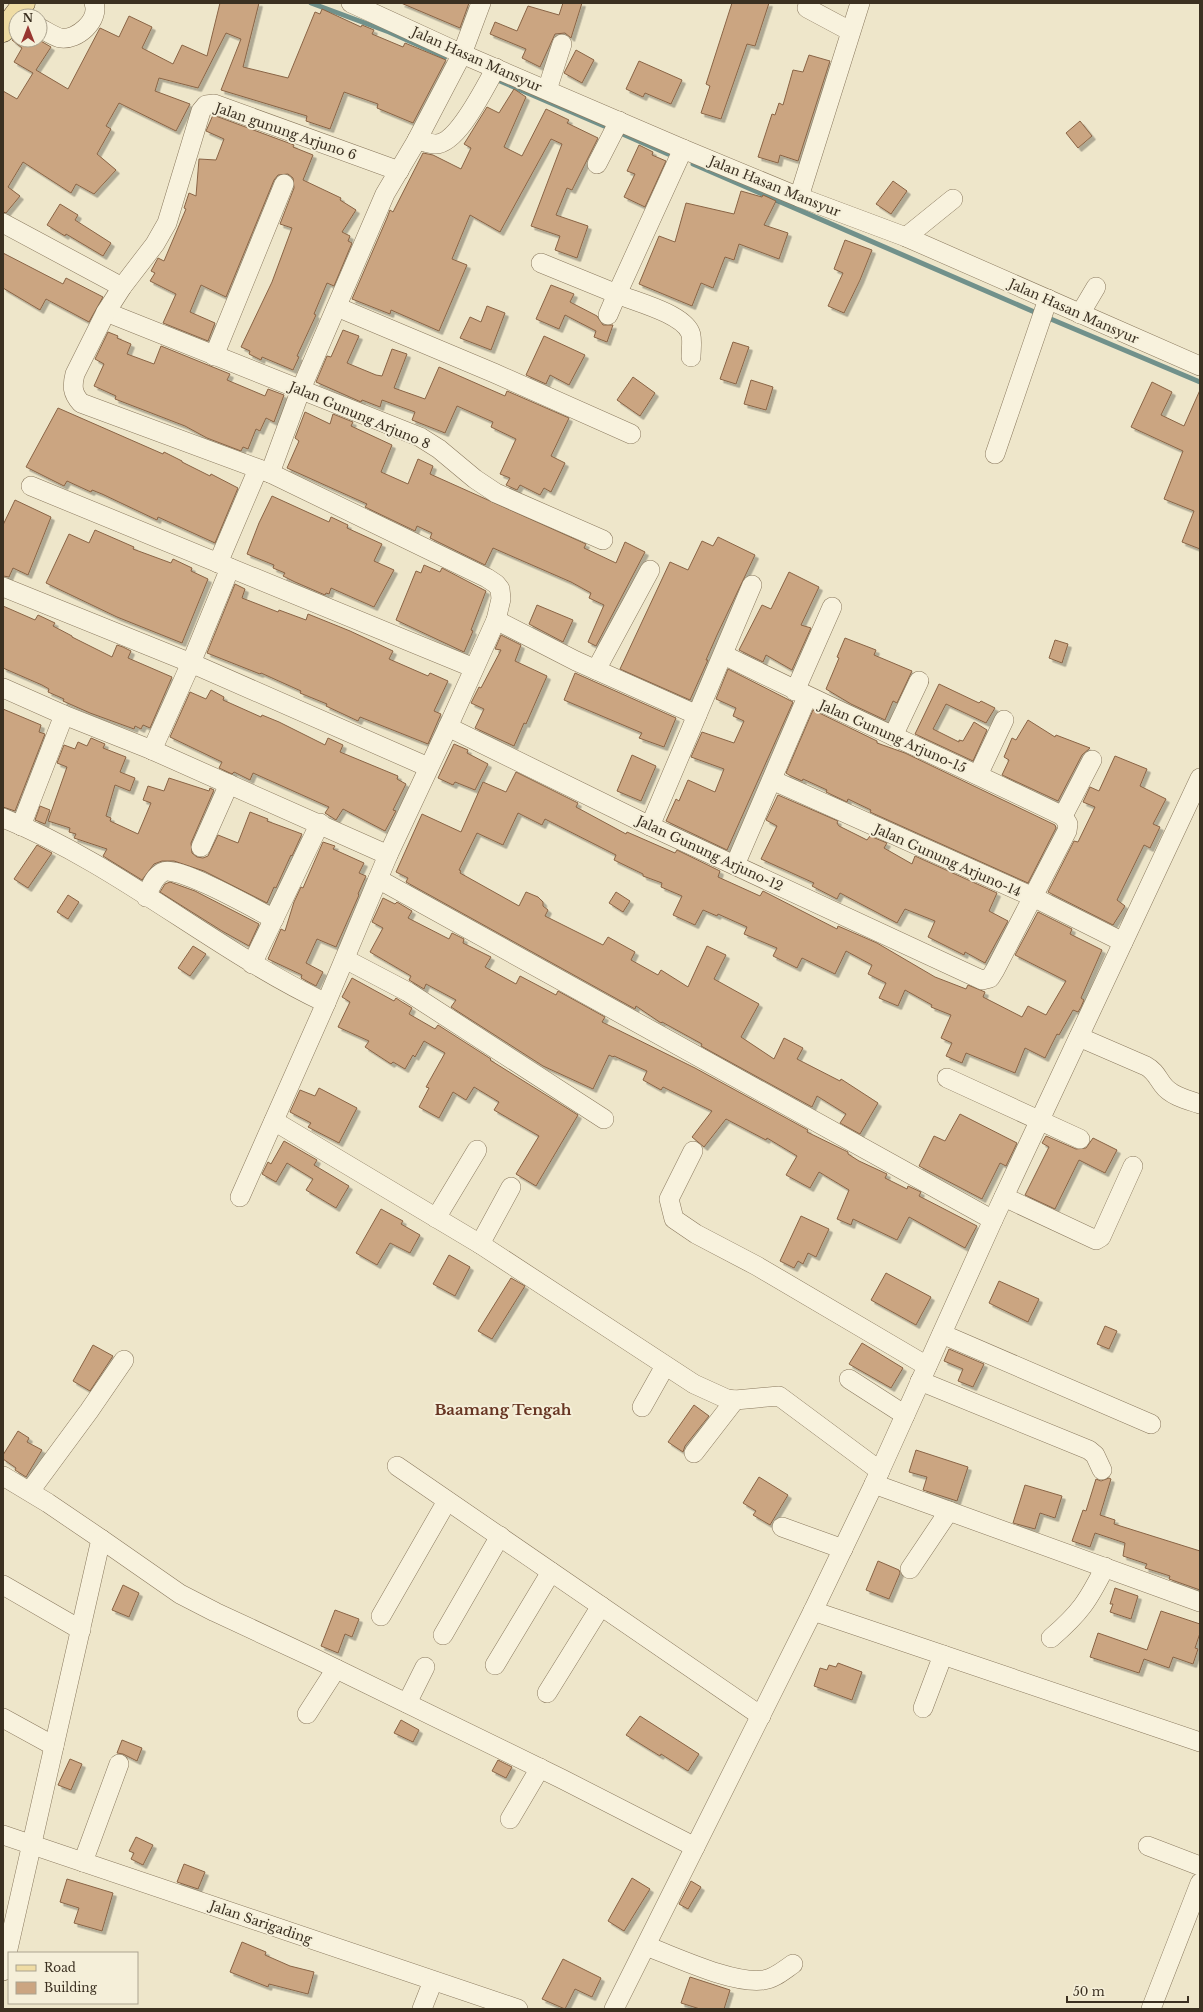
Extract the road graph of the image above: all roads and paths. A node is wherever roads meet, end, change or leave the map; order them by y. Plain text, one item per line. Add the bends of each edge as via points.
1 (94, 3) edge
2 (481, 3) edge
3 (860, 3) edge
4 (356, 4) edge
5 (807, 8) dead end
6 (48, 32) edge
7 (850, 32) junction
8 (562, 44) dead end
9 (462, 54) junction
10 (496, 68) junction
11 (548, 90) junction
12 (619, 121) junction
13 (418, 140) junction
14 (683, 149) junction
15 (597, 164) dead end
16 (399, 171) junction
17 (284, 184) dead end
18 (799, 196) junction
19 (953, 199) dead end
20 (3, 223) edge
21 (906, 237) junction
22 (541, 263) dead end
23 (122, 287) junction
24 (1096, 287) dead end
25 (617, 294) junction
26 (1048, 299) junction
27 (337, 307) junction
28 (106, 312) junction
29 (1080, 314) junction
30 (608, 315) dead end
31 (214, 356) junction
32 (691, 356) dead end
33 (1200, 366) edge
34 (301, 389) junction
35 (631, 434) dead end
36 (995, 454) dead end
37 (264, 471) junction
38 (31, 486) dead end
39 (603, 540) dead end
40 (224, 565) junction
41 (650, 570) dead end
42 (752, 585) dead end
43 (3, 587) edge
44 (832, 607) dead end
45 (496, 620) junction
46 (724, 655) junction
47 (191, 663) junction
48 (474, 668) junction
49 (596, 670) junction
50 (919, 681) dead end
51 (3, 688) edge
52 (801, 694) junction
53 (64, 715) junction
54 (697, 715) junction
55 (1004, 720) dead end
56 (448, 727) junction
57 (893, 736) junction
58 (152, 750) junction
59 (1092, 760) dead end
60 (428, 767) junction
61 (978, 775) junction
62 (1200, 778) edge
63 (772, 780) junction
64 (229, 784) junction
65 (1063, 816) junction
66 (3, 818) edge
67 (320, 823) junction
68 (21, 826) junction
69 (650, 826) junction
70 (201, 847) dead end
71 (388, 855) junction
72 (735, 865) junction
73 (378, 879) junction
74 (146, 897) junction
75 (1033, 897) junction
76 (274, 918) junction
77 (1123, 942) junction
78 (345, 959) junction
79 (252, 964) junction
80 (326, 1004) junction
81 (1079, 1037) junction
82 (948, 1078) dead end
83 (1200, 1104) edge
84 (604, 1119) dead end
85 (274, 1121) junction
86 (1039, 1122) junction
87 (1080, 1139) dead end
88 (477, 1150) dead end
89 (693, 1151) dead end
90 (1133, 1166) dead end
91 (512, 1187) dead end
92 (240, 1197) dead end
93 (1004, 1197) junction
94 (436, 1218) junction
95 (993, 1220) junction
96 (480, 1244) junction
97 (942, 1334) junction
98 (124, 1360) dead end
99 (665, 1366) junction
100 (924, 1374) junction
101 (849, 1379) dead end
102 (735, 1400) junction
103 (642, 1407) dead end
104 (905, 1415) junction
105 (1151, 1424) dead end
106 (694, 1453) dead end
107 (396, 1466) dead end
108 (1102, 1470) dead end
109 (3, 1476) edge
110 (877, 1477) junction
111 (30, 1492) junction
112 (447, 1500) junction
113 (949, 1511) junction
114 (782, 1527) dead end
115 (500, 1536) junction
116 (101, 1539) junction
117 (843, 1549) junction
118 (1105, 1567) junction
119 (910, 1569) dead end
120 (551, 1572) junction
121 (3, 1585) edge
122 (1200, 1602) edge
123 (601, 1606) junction
124 (813, 1611) junction
125 (381, 1616) dead end
126 (81, 1630) junction
127 (443, 1635) dead end
128 (1051, 1638) dead end
129 (943, 1655) junction
130 (495, 1665) dead end
131 (425, 1667) dead end
132 (336, 1669) junction
133 (547, 1693) dead end
134 (407, 1703) junction
135 (923, 1708) dead end
136 (307, 1714) dead end
137 (761, 1716) junction
138 (3, 1718) edge
139 (1200, 1742) edge
140 (54, 1746) junction
141 (119, 1764) dead end
142 (540, 1768) junction
143 (510, 1819) dead end
144 (3, 1835) edge
145 (31, 1844) junction
146 (1148, 1846) dead end
147 (695, 1847) junction
148 (83, 1862) junction
149 (1200, 1866) edge
150 (1200, 1883) edge
151 (646, 1946) junction
152 (793, 1964) dead end
153 (3, 1971) edge
154 (433, 1980) junction
155 (422, 2009) edge
156 (518, 2009) edge
157 (614, 2009) edge
158 (1151, 2009) edge

1 - 6 street via 96,12 92,20 77,35 59,38
2 - 9 street
3 - 7 street
4 - 9 street, Jalan Hasan Mansyur
5 - 7 street
7 - 18 street
8 - 11 street
9 - 10 street, Jalan Hasan Mansyur
9 - 13 street
10 - 11 street, Jalan Hasan Mansyur
10 - 13 street via 459,131 436,144
11 - 12 street, Jalan Hasan Mansyur
12 - 14 street, Jalan Hasan Mansyur
12 - 15 street
13 - 16 street
14 - 18 street, Jalan Hasan Mansyur
14 - 25 street
16 - 23 street, Jalan gunung Arjuno 6 via 214,104 206,105 201,111 167,223 155,244
16 - 27 street via 386,194
17 - 31 street
18 - 21 street, Jalan Hasan Mansyur
19 - 21 street
20 - 23 street
21 - 26 street, Jalan Hasan Mansyur
22 - 25 street
23 - 28 street
24 - 29 street
25 - 30 street
25 - 32 street via 672,316 684,324 691,333
26 - 29 street, Jalan Hasan Mansyur
26 - 36 street
27 - 34 street
27 - 35 street
28 - 31 street, Jalan Gunung Arjuno 8
28 - 37 street via 76,374 73,390 81,403
29 - 33 street, Jalan Hasan Mansyur
31 - 34 street, Jalan Gunung Arjuno 8
34 - 37 street
34 - 39 street, Jalan Gunung Arjuno 8 via 431,443 496,493
37 - 40 street
37 - 45 street via 496,584 500,589 501,599
38 - 40 street
40 - 47 street
40 - 48 street
41 - 49 street
42 - 46 street
43 - 47 street
44 - 52 street
45 - 48 street
45 - 49 street
46 - 52 street, Jalan Gunung Arjuno-15
46 - 54 street
47 - 58 street
47 - 60 street
48 - 56 street
49 - 54 street
50 - 57 street
51 - 53 street
52 - 57 street, Jalan Gunung Arjuno-15
52 - 63 street
53 - 58 street
53 - 68 street
54 - 69 street
55 - 61 street
56 - 60 street
56 - 69 street, Jalan Gunung Arjuno-12
57 - 61 street, Jalan Gunung Arjuno-15
58 - 64 street
59 - 65 street
60 - 71 street
61 - 65 street, Jalan Gunung Arjuno-15
62 - 77 street
63 - 72 street
63 - 75 street, Jalan Gunung Arjuno-14
64 - 67 street
64 - 70 street
65 - 75 street via 1068,824 1067,831
66 - 68 street
67 - 71 street
67 - 76 street
68 - 74 street via 66,848
69 - 72 street, Jalan Gunung Arjuno-12
71 - 73 street
72 - 75 street, Jalan Gunung Arjuno-12 via 982,980 990,978
73 - 78 street
73 - 95 street
74 - 76 street via 157,876 164,871 174,870
74 - 79 street
75 - 77 street, Jalan Gunung Arjuno-14
76 - 79 street
77 - 81 street
78 - 80 street
78 - 84 street via 408,992
79 - 80 street
80 - 85 street
81 - 83 street via 1146,1066 1153,1070 1171,1093
81 - 86 street
82 - 86 street
85 - 92 street
85 - 94 street
86 - 87 street
86 - 93 street
88 - 94 street
89 - 100 street via 669,1199 674,1219 696,1234 757,1266
90 - 93 street via 1101,1237 1096,1240
91 - 96 street
93 - 95 street
94 - 96 street
95 - 97 street
96 - 99 street
97 - 100 street
97 - 105 street
98 - 111 street
99 - 102 street via 694,1384 721,1397
99 - 103 street
100 - 104 street
100 - 108 street via 1089,1450 1095,1455
101 - 104 street
102 - 106 street
102 - 110 street via 779,1396
104 - 110 street
107 - 112 street
109 - 111 street
110 - 113 street
110 - 117 street
111 - 116 street
112 - 115 street
112 - 125 street
113 - 118 street
113 - 119 street
114 - 117 street
115 - 120 street
115 - 127 street
116 - 126 street
116 - 132 street via 180,1594
117 - 124 street
118 - 122 street
118 - 128 street via 1079,1612
120 - 123 street
120 - 130 street
121 - 126 street
123 - 133 street
123 - 137 street
124 - 129 street
124 - 137 street
126 - 140 street
129 - 135 street
129 - 139 street
131 - 134 street
132 - 134 street
132 - 136 street
134 - 142 street
137 - 147 street
138 - 140 street
140 - 145 street
141 - 148 street
142 - 143 street
142 - 147 street
144 - 145 street, Jalan Sarigading
145 - 148 street, Jalan Sarigading
145 - 153 street
146 - 149 street
147 - 151 street
148 - 154 street, Jalan Sarigading
150 - 158 street
151 - 152 street via 726,1975 747,1979 764,1980
151 - 157 street
154 - 155 street
154 - 156 street, Jalan Sarigading

